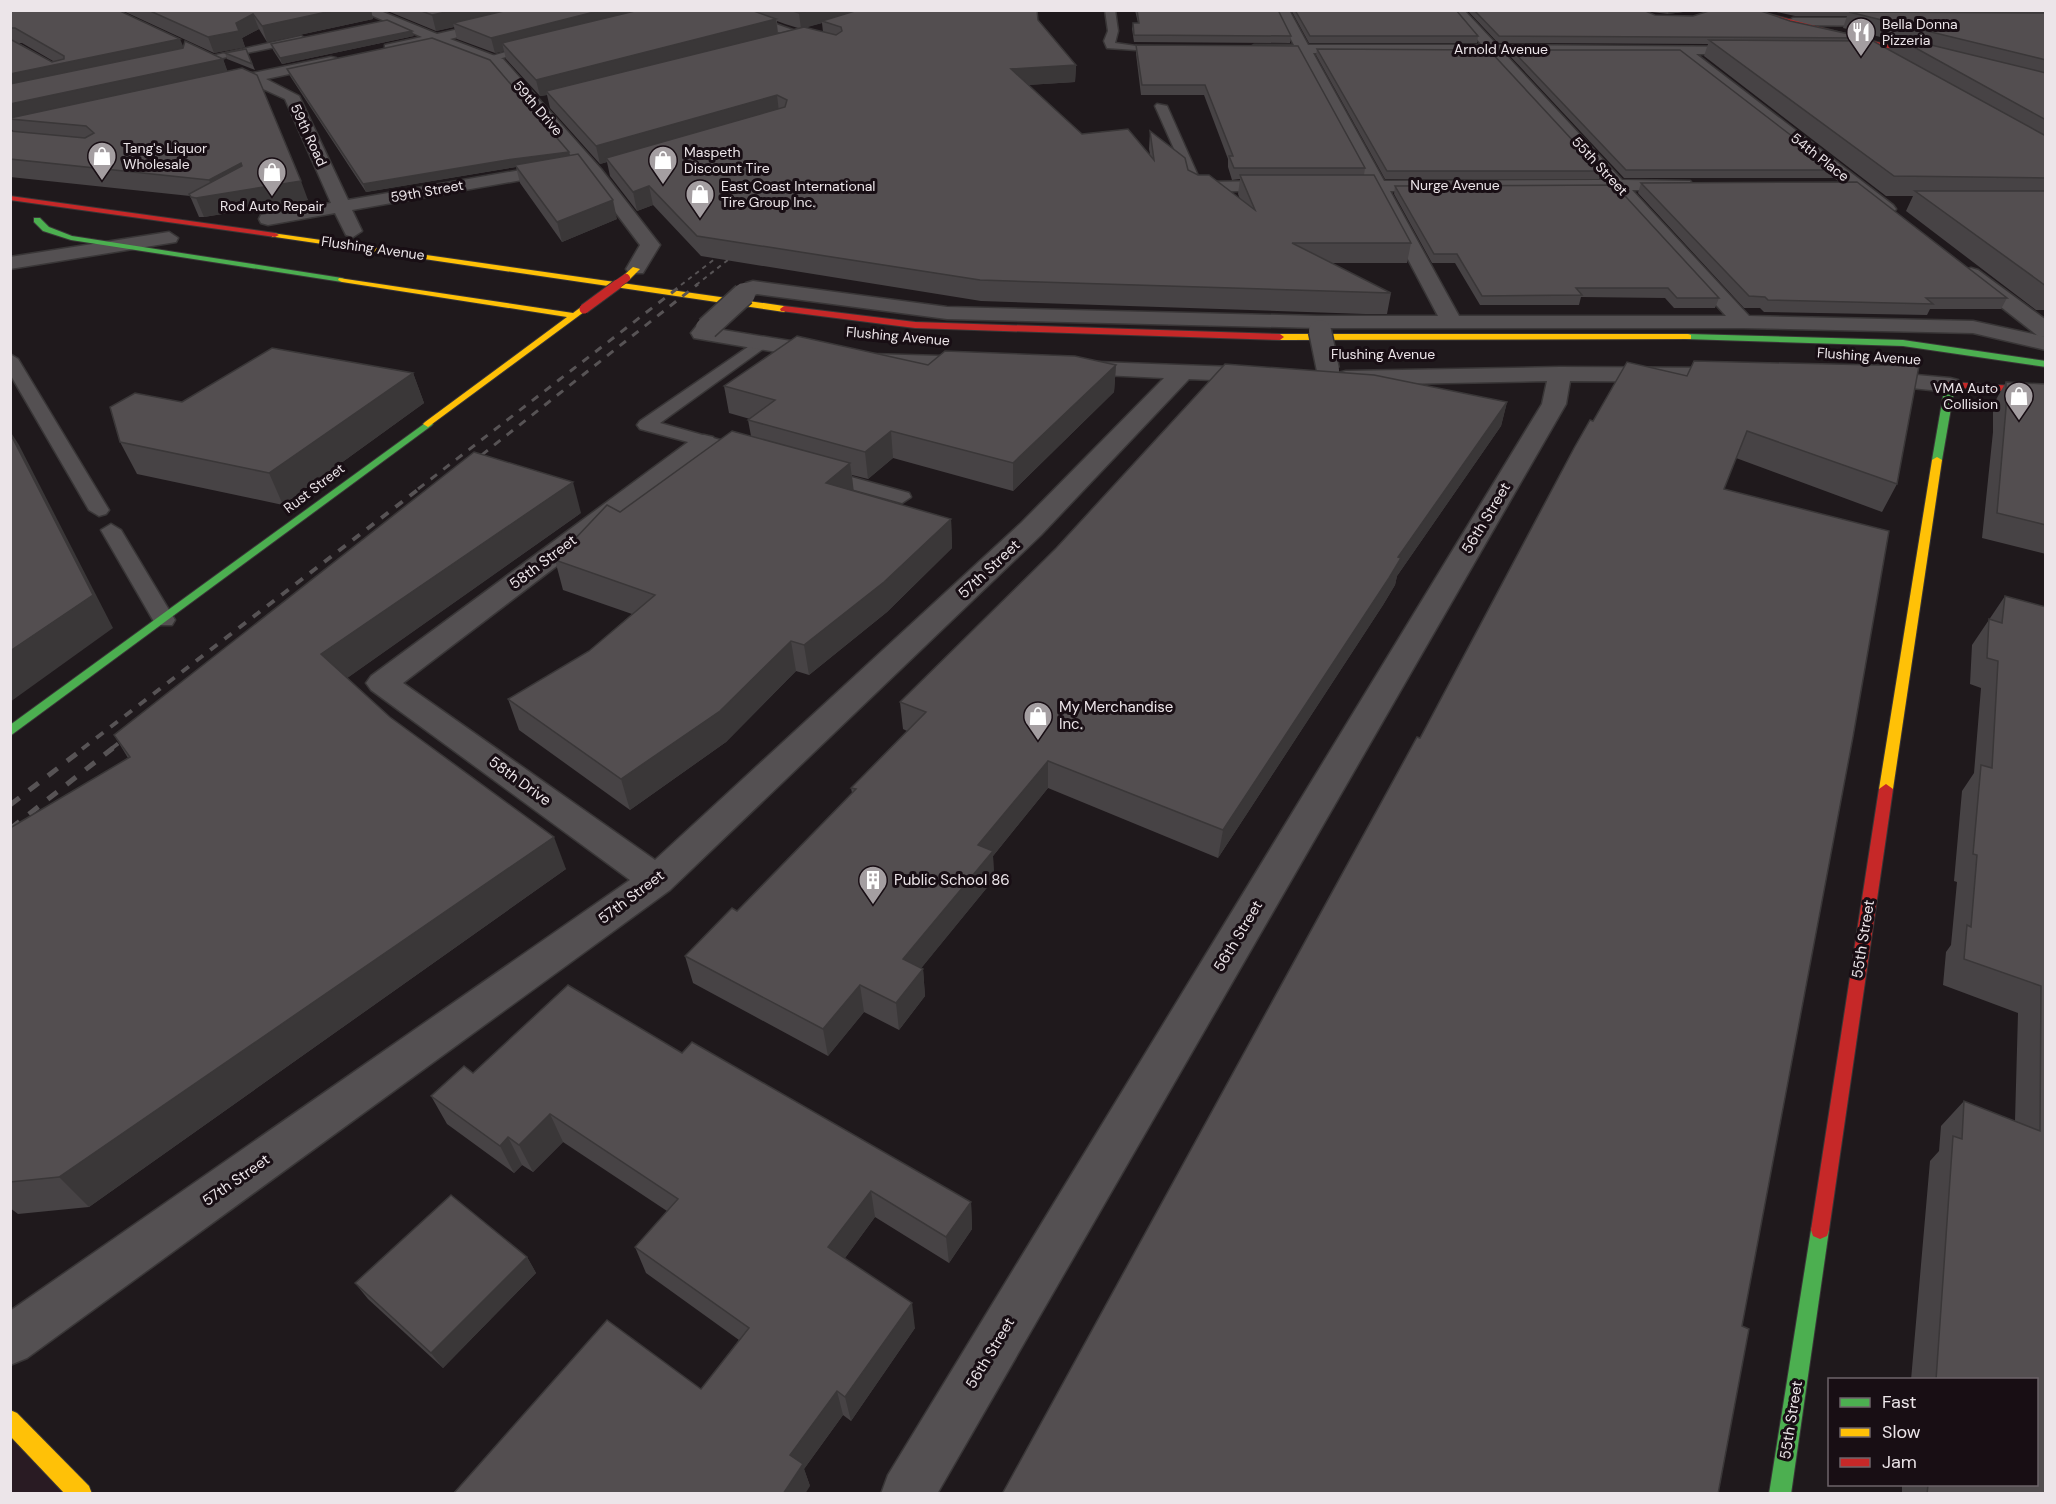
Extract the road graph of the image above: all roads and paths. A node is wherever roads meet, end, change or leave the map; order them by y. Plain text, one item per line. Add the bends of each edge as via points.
1 (365, 10) edge
2 (562, 10) edge
3 (721, 10) edge
4 (1110, 10) edge
5 (1282, 10) edge
6 (1457, 10) edge
7 (1746, 10) edge
8 (391, 20) junction
9 (1793, 22) junction
10 (1907, 22) edge
11 (366, 26) edge
12 (310, 37) edge
13 (439, 37) junction
14 (778, 42) edge
15 (544, 45) edge
16 (1887, 46) junction
17 (1138, 48) edge
18 (1238, 49) edge
19 (1303, 49) junction
20 (1492, 49) junction
21 (1680, 49) junction
22 (1764, 50) edge
23 (378, 51) edge
24 (1847, 51) edge
25 (1870, 51) junction
26 (202, 55) joint
27 (344, 58) edge
28 (490, 58) junction
29 (1946, 61) edge
30 (1891, 63) edge
31 (252, 78) junction
32 (198, 90) edge
33 (1161, 106) dead end
34 (611, 168) edge
35 (591, 169) junction
36 (1377, 185) junction
37 (1618, 185) junction
38 (1697, 185) edge
39 (1826, 185) edge
40 (1857, 185) junction
41 (1197, 187) joint
42 (17, 199) edge
43 (1880, 203) junction
44 (1904, 203) edge
45 (10, 205) edge
46 (343, 206) junction
47 (98, 210) junction
48 (218, 213) edge
49 (19, 217) dead end
50 (263, 218) joint
51 (37, 220) junction
52 (1905, 222) edge
53 (310, 225) dead end
54 (332, 228) dead end
55 (359, 232) joint
56 (178, 238) joint
57 (121, 245) junction
58 (288, 251) dead end
59 (1956, 262) edge
60 (10, 263) edge
61 (613, 266) dead end
62 (631, 273) junction
63 (579, 313) junction
64 (1450, 320) junction
65 (1743, 322) junction
66 (799, 325) dead end
67 (1319, 326) junction
68 (2046, 331) edge
69 (888, 336) dead end
70 (950, 340) dead end
71 (761, 343) junction
72 (2046, 344) edge
73 (1309, 353) dead end
74 (10, 359) edge
75 (1568, 363) junction
76 (2046, 364) edge
77 (997, 365) edge
78 (1044, 367) edge
79 (1327, 370) junction
80 (1183, 372) junction
81 (1285, 376) edge
82 (1758, 376) edge
83 (1850, 377) edge
84 (2046, 377) edge
85 (1950, 385) junction
86 (2046, 391) edge
87 (704, 442) junction
88 (737, 451) edge
89 (803, 469) edge
90 (902, 497) dead end
91 (99, 510) dead end
92 (111, 530) dead end
93 (164, 620) junction
94 (382, 683) joint
95 (10, 732) edge
96 (657, 880) junction
97 (10, 1341) edge
98 (10, 1420) edge
99 (81, 1494) edge
100 (907, 1494) edge
101 (1780, 1494) edge

1 - 8 street, 59th Drive
2 - 13 street
3 - 14 street via 811,36
4 - 17 lane via 1111,46
5 - 19 street
6 - 20 street, 55th Street
7 - 9 main road
8 - 11 lane
8 - 13 street, 59th Drive
9 - 10 street
9 - 16 main road
12 - 26 lane
13 - 23 street
13 - 28 street, 59th Drive
15 - 28 lane
16 - 25 street
16 - 29 main road
18 - 19 street, Arnold Avenue
19 - 20 street, Arnold Avenue
19 - 36 street
20 - 21 street, Arnold Avenue
20 - 37 street, 55th Street
21 - 22 street, Arnold Avenue
21 - 40 street, 54th Place
24 - 25 street
25 - 30 street
26 - 31 street, 59th Road
27 - 31 street
28 - 35 street, 59th Drive via 542,103
31 - 32 street
31 - 46 street, 59th Road via 291,96
33 - 41 lane
34 - 35 street, 59th Street
35 - 46 street, 59th Street
35 - 62 street, 59th Drive via 650,245
36 - 37 street, Nurge Avenue
36 - 41 street, Nurge Avenue
36 - 64 street
37 - 38 street, Nurge Avenue
37 - 65 street, 55th Street
39 - 40 street
40 - 43 street, 54th Place
42 - 45 main road
42 - 47 main road, Flushing Avenue
43 - 44 street
43 - 52 street, 54th Place
46 - 50 street, 59th Street
46 - 55 street, 59th Road
47 - 48 main road
47 - 76 main road, Flushing Avenue via 915,326 1332,339 1815,339 1903,343
49 - 51 main road
50 - 53 main road
51 - 56 main road
51 - 57 main road via 57,233
54 - 55 main road
56 - 57 street
57 - 60 street
57 - 63 main road
58 - 66 main road, Flushing Avenue
59 - 68 street
61 - 62 main road
62 - 63 main road, Rust Street, bridge
63 - 93 main road, Rust Street
64 - 65 street, Flushing Avenue
64 - 67 street, Flushing Avenue
65 - 72 street, Flushing Avenue via 1973,327
67 - 71 street, Flushing Avenue, bridge via 947,313 753,287 702,333
67 - 79 street, bridge
69 - 70 main road, Flushing Avenue
71 - 77 street, Flushing Avenue via 870,361
71 - 87 lane via 646,425
73 - 79 main road, Flushing Avenue
74 - 91 lane
75 - 79 street, Flushing Avenue via 1421,379
75 - 82 street, Flushing Avenue
75 - 84 main road, Flushing Avenue via 1772,351 1887,355
75 - 100 street, 56th Street via 1554,404
78 - 80 street
80 - 81 street
80 - 96 street, 57th Street via 1031,529
83 - 85 street, Flushing Avenue
85 - 86 main road
85 - 101 main road, 55th Street via 1922,545
87 - 88 lane
87 - 94 street, 58th Street
89 - 90 lane
92 - 93 lane
93 - 95 main road, Rust Street
94 - 96 street, 58th Drive
96 - 97 street, 57th Street
98 - 99 main road

